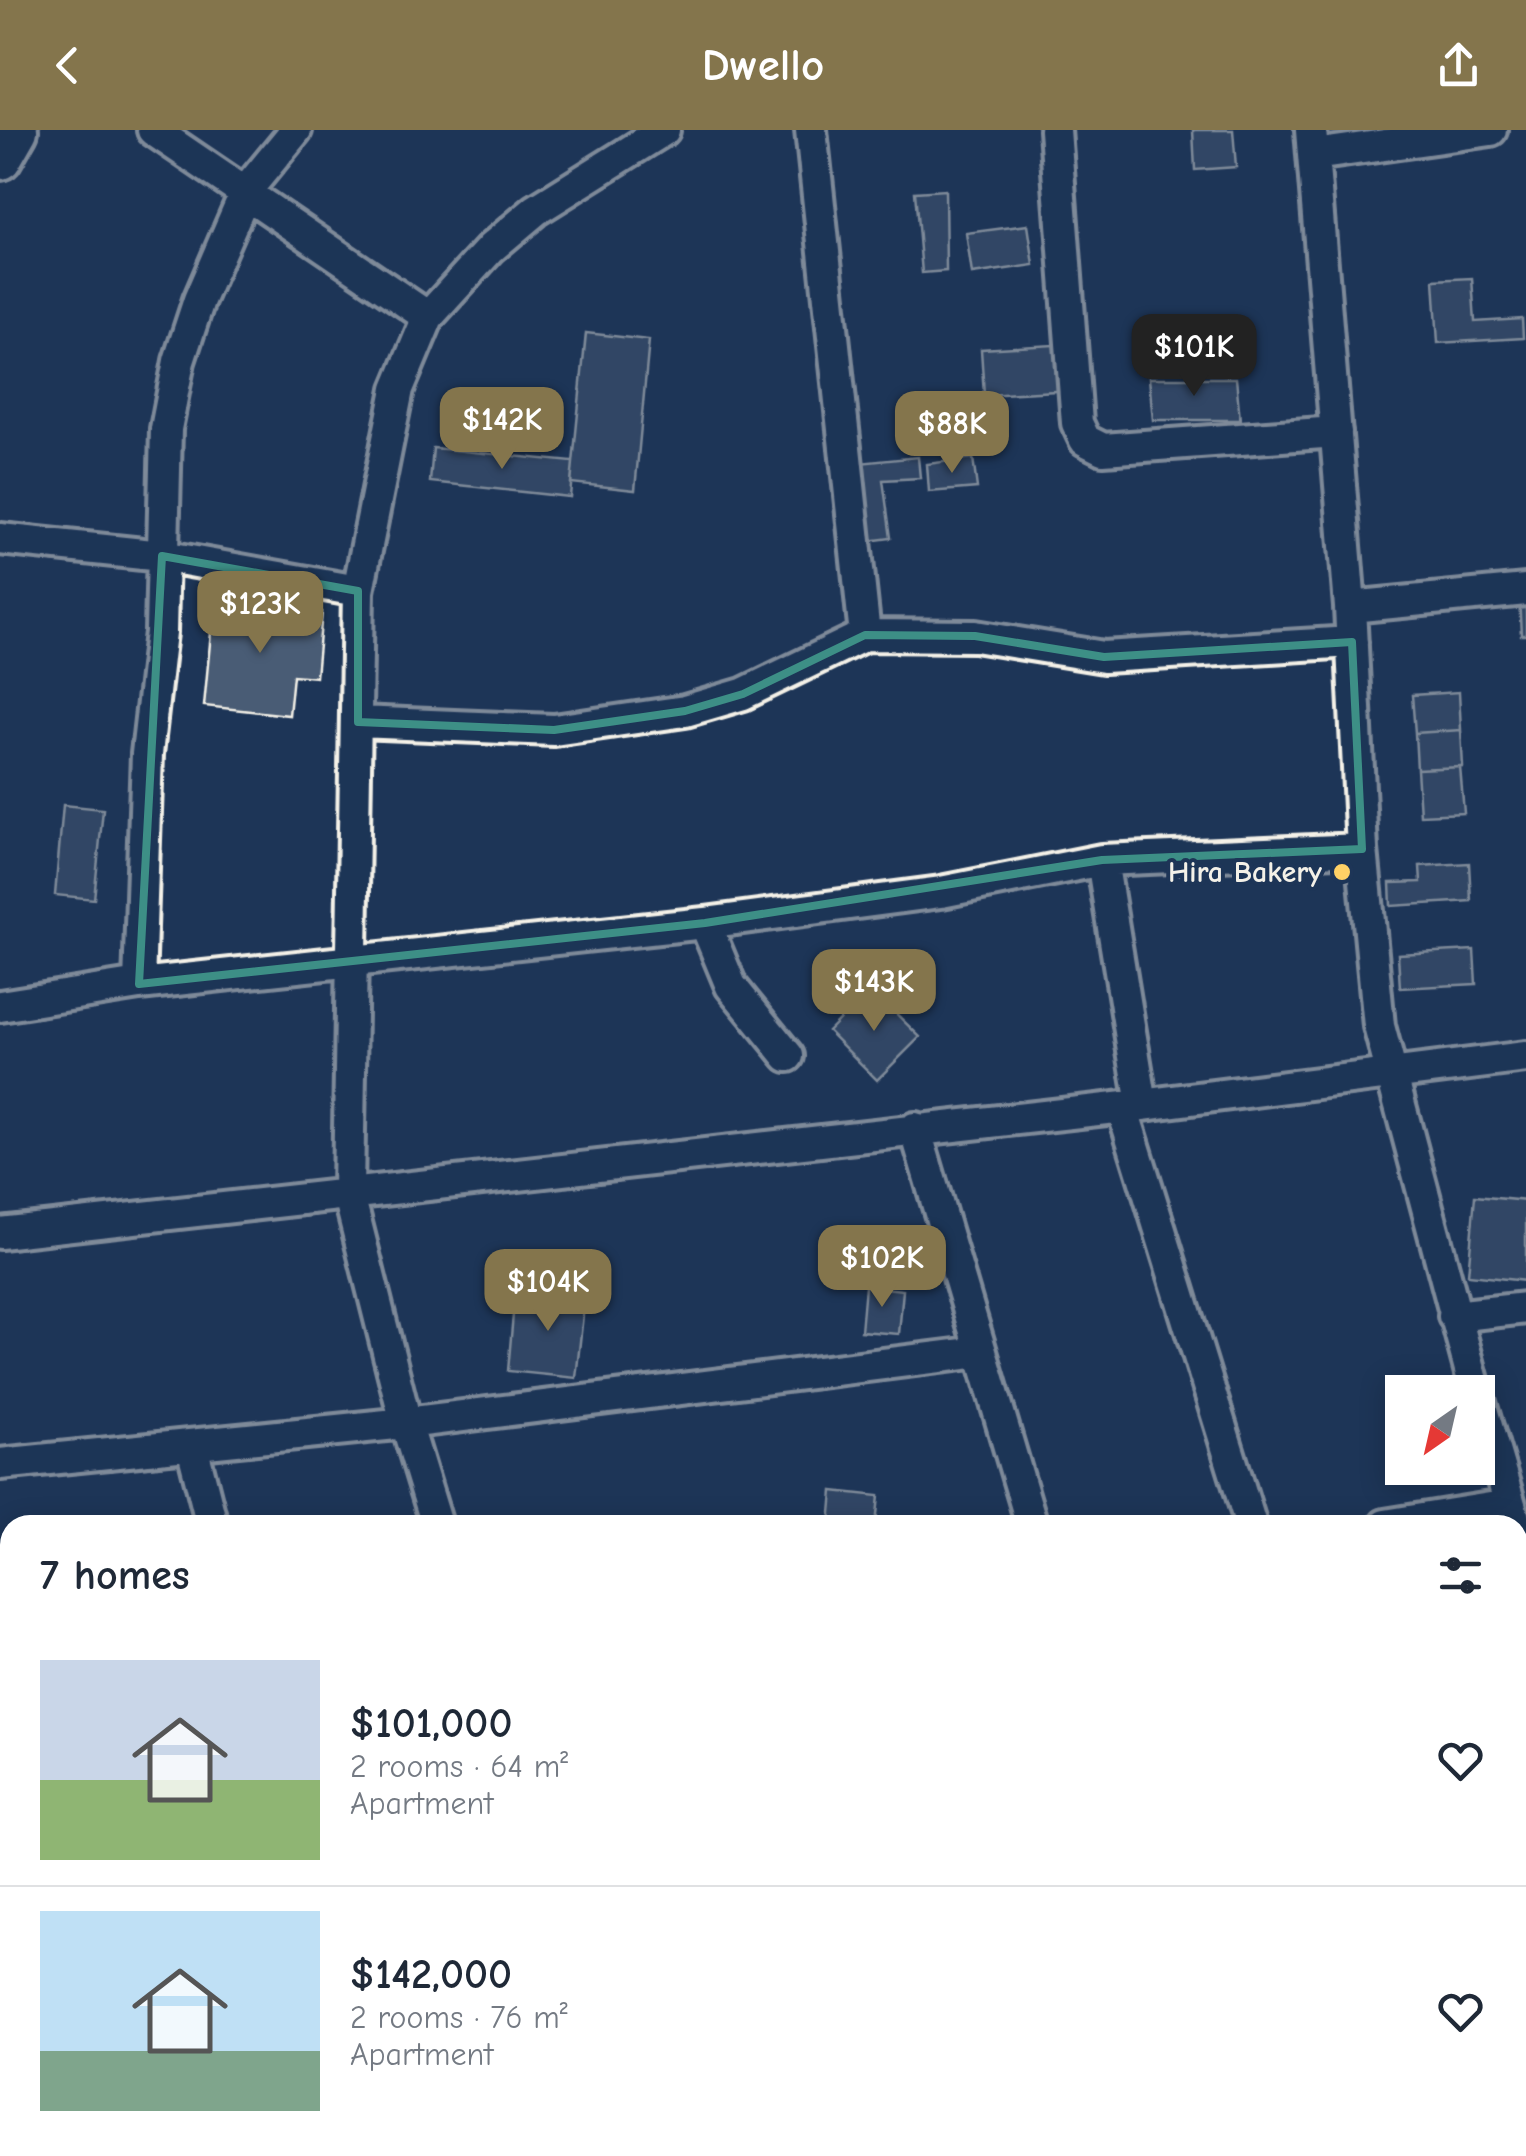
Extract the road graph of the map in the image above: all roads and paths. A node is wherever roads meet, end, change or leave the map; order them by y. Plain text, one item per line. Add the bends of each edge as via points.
1 (16, 130) edge
2 (154, 130) edge
3 (296, 130) edge
4 (812, 130) edge
5 (1055, 130) edge
6 (1492, 130) edge
7 (645, 134) edge
8 (1312, 143) edge
9 (0, 158) edge
10 (246, 191) junction
11 (428, 317) junction
12 (1336, 432) junction
13 (0, 539) edge
14 (162, 556) junction
15 (1526, 590) edge
16 (358, 591) junction
17 (1350, 607) junction
18 (865, 635) junction
19 (1352, 642) junction
20 (358, 722) junction
21 (1362, 850) junction
22 (1102, 860) junction
23 (704, 924) junction
24 (352, 963) junction
25 (139, 984) junction
26 (0, 1006) edge
27 (788, 1056) dead end
28 (1526, 1056) edge
29 (1390, 1074) junction
30 (1132, 1106) junction
31 (914, 1128) junction
32 (348, 1191) junction
33 (0, 1232) edge
34 (1526, 1308) edge
35 (1454, 1316) junction
36 (980, 1352) junction
37 (1471, 1375) edge
38 (406, 1423) junction
39 (192, 1446) junction
40 (1495, 1455) edge
41 (0, 1464) edge
42 (209, 1515) edge
43 (434, 1515) edge
44 (1029, 1515) edge
45 (1248, 1515) edge
46 (1513, 1515) edge

1 - 9 main road
2 - 10 street
3 - 10 street
4 - 18 street
5 - 12 street via 1076,423 1085,440 1103,449
6 - 8 street
7 - 11 street via 490,248
8 - 12 street
10 - 11 street
10 - 14 street via 180,361 166,428
11 - 16 street via 398,390
12 - 17 street
13 - 14 street
14 - 16 street
14 - 25 street
15 - 17 street
16 - 20 street
17 - 19 street
18 - 19 street via 975,636 1104,657
18 - 20 street via 743,694 686,711 554,730
19 - 21 street
20 - 24 street
21 - 22 street
21 - 29 street
22 - 23 street via 941,892
22 - 30 street
23 - 24 street
23 - 27 street via 731,986
24 - 25 street
24 - 32 street
25 - 26 street
28 - 29 street
29 - 30 street
29 - 35 street
30 - 31 street
30 - 45 street
31 - 32 street
31 - 36 street
32 - 33 street
32 - 38 street
34 - 35 street
35 - 37 street
36 - 38 street
36 - 44 street
38 - 39 street
38 - 43 street
39 - 41 street
39 - 42 street
40 - 46 street

